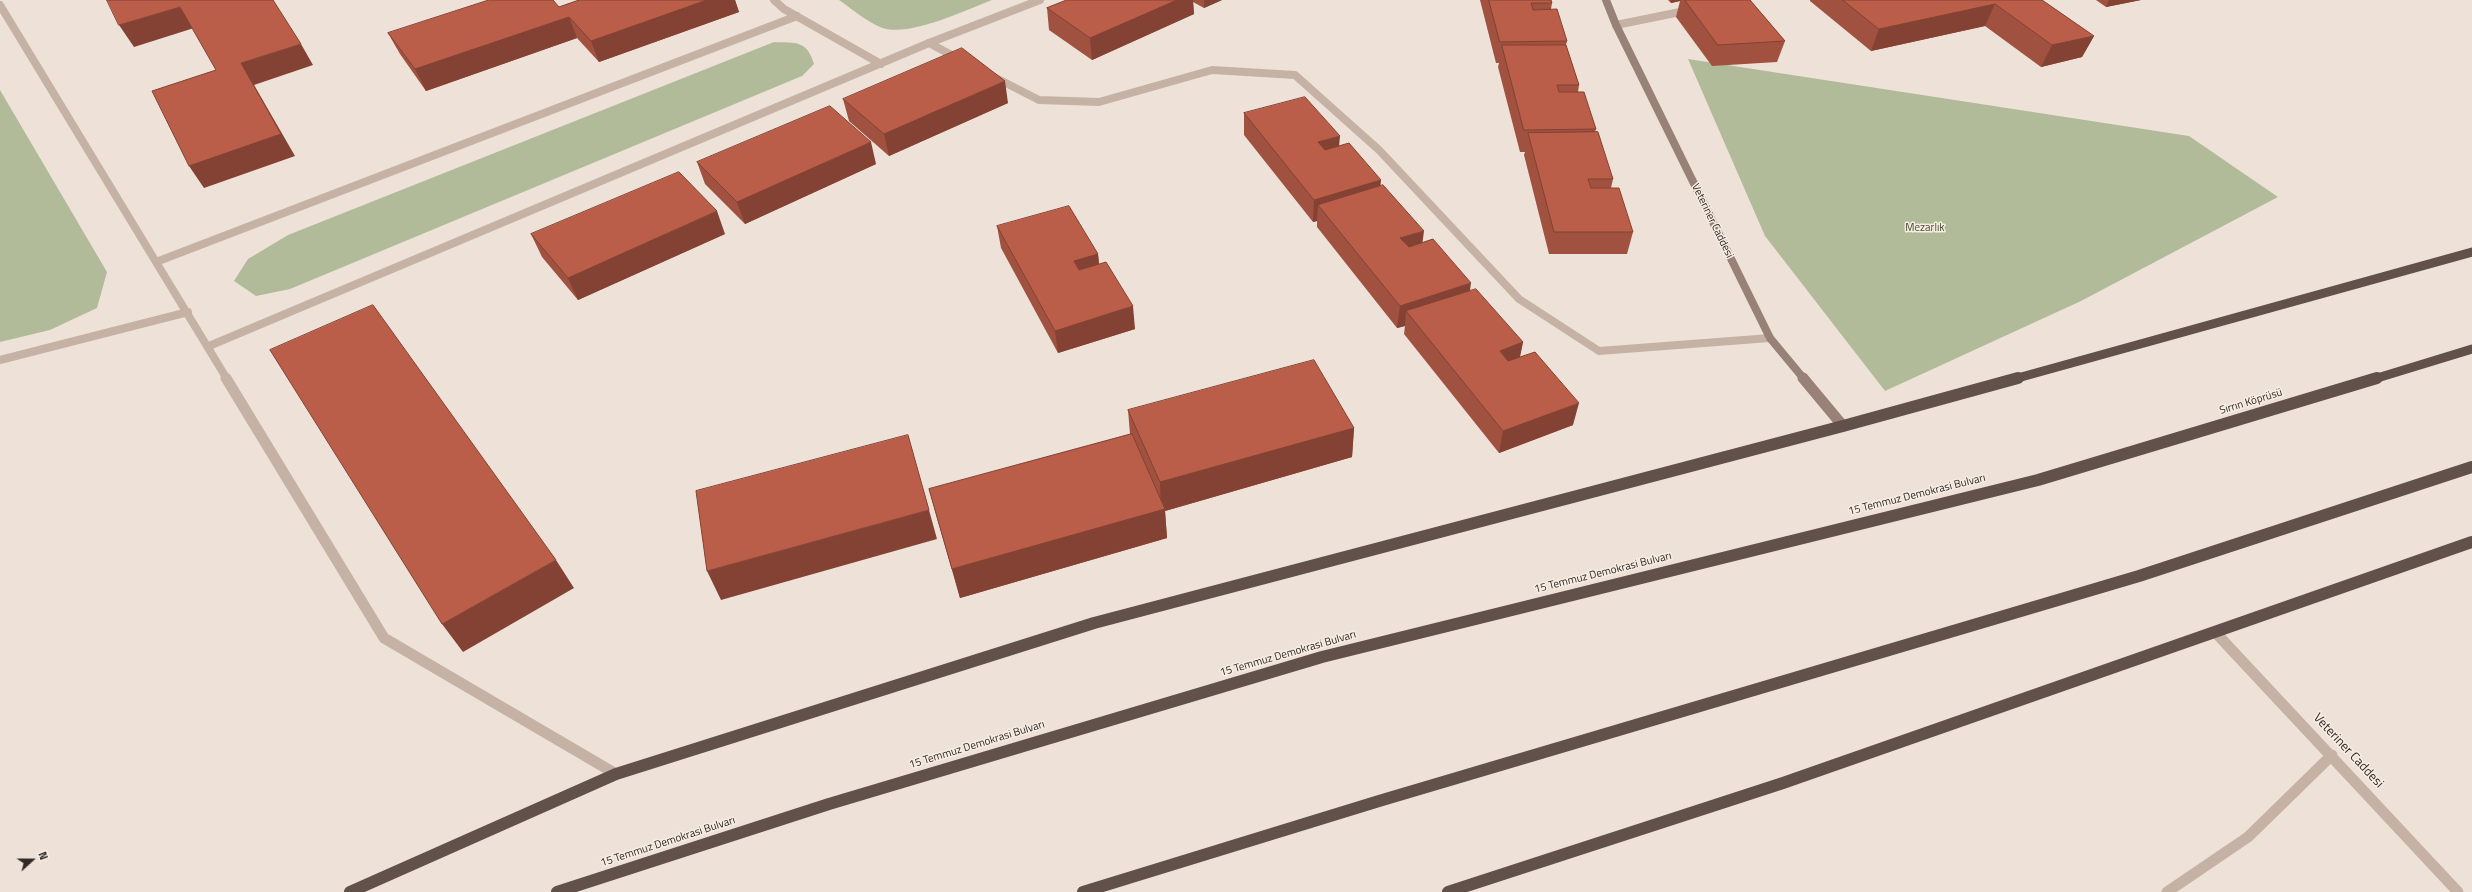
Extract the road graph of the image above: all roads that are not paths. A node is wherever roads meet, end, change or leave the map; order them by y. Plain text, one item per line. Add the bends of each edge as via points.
1 (774, 0) edge
2 (1040, 0) edge
3 (1606, 0) edge
4 (0, 5) edge
5 (1697, 9) edge
6 (797, 16) junction
7 (1616, 25) junction
8 (928, 43) junction
9 (881, 64) junction
10 (970, 65) edge
11 (984, 72) edge
12 (2472, 252) edge
13 (156, 262) junction
14 (188, 312) junction
15 (1770, 338) junction
16 (209, 346) junction
17 (2472, 349) edge
18 (0, 360) edge
19 (1843, 426) junction
20 (2472, 467) edge
21 (2038, 480) joint
22 (2472, 542) edge
23 (2215, 632) junction
24 (2332, 755) junction
25 (616, 774) junction
26 (350, 892) edge
27 (557, 892) edge
28 (1083, 892) edge
29 (1448, 892) edge
30 (2166, 892) edge
31 (2458, 892) edge

1 - 6 street
2 - 8 street
3 - 7 main road, Veteriner Caddesi
4 - 13 street
5 - 7 street
6 - 9 street
6 - 13 street
7 - 15 main road, Veteriner Caddesi
8 - 9 street
8 - 10 street
9 - 16 street
11 - 15 street via 1039,100 1099,102 1212,70 1295,75 1379,150 1519,299 1599,351
12 - 19 highway
13 - 14 street
14 - 16 street
14 - 18 street
15 - 19 main road, Veteriner Caddesi
16 - 25 street via 384,638
17 - 21 highway, Sırrın Köprüsü
19 - 25 highway via 1094,623
20 - 28 highway via 2140,576
21 - 27 highway, 15 Temmuz Demokrasi Bulvarı via 1322,657 829,804
22 - 23 highway
23 - 24 street, Veteriner Caddesi
23 - 29 highway via 1783,782
24 - 30 street via 2248,837
24 - 31 street, Veteriner Caddesi
25 - 26 highway

